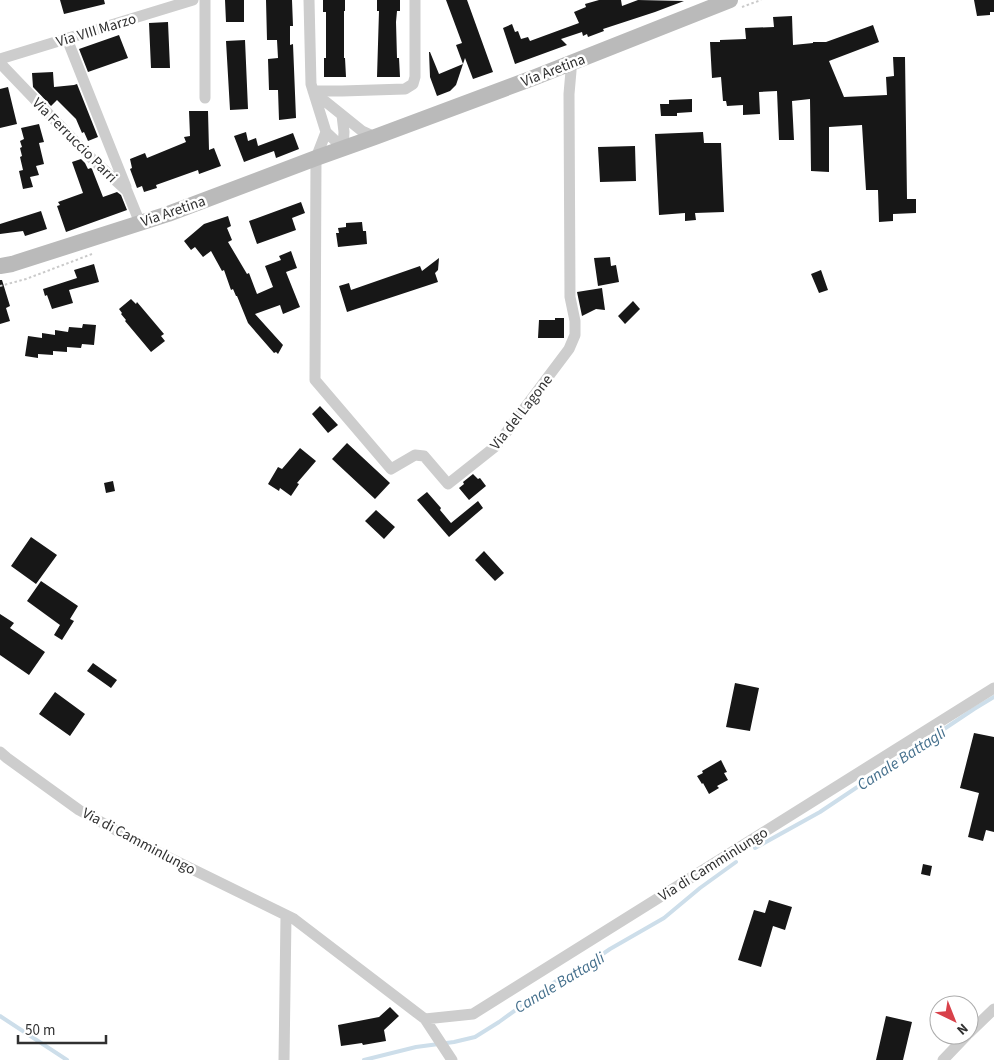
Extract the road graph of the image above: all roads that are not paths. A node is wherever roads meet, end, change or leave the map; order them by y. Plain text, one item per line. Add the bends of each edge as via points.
1 (193, 0) edge
2 (205, 0) edge
3 (309, 0) edge
4 (415, 0) edge
5 (730, 0) edge
6 (67, 39) junction
7 (0, 60) edge
8 (0, 63) edge
9 (570, 63) junction
10 (314, 94) junction
11 (204, 98) dead end
12 (342, 115) junction
13 (326, 132) junction
14 (375, 137) junction
15 (343, 148) junction
16 (316, 158) junction
17 (127, 191) junction
18 (140, 223) junction
19 (0, 266) edge
20 (994, 688) edge
21 (0, 752) edge
22 (286, 916) junction
23 (994, 1009) edge
24 (426, 1019) junction
25 (979, 1023) edge
26 (957, 1045) edge
27 (284, 1060) edge
28 (452, 1060) edge
29 (943, 1060) edge

1 - 6 street, Via VIII Marzo
2 - 11 street
3 - 10 street
4 - 10 street via 415,77 412,84 405,89
5 - 9 street, Via Aretina
6 - 7 street, Via VIII Marzo
6 - 17 street
8 - 17 street, Via Ferruccio Parri via 88,156
9 - 14 street, Via Aretina
9 - 16 street, Via del Lagone via 570,297 575,336 569,349 496,446 448,484 424,456 415,455 391,469 315,380
10 - 12 street
10 - 13 street
12 - 14 street
12 - 15 street
13 - 15 street
13 - 16 street
14 - 15 street, Via Aretina
15 - 16 street, Via Aretina
16 - 18 street, Via Aretina
17 - 18 street, Via Ferruccio Parri
18 - 19 street, Via Aretina
20 - 24 street, Via di Camminlungo via 473,1014
21 - 22 street, Via di Camminlungo via 79,810
22 - 24 street, Via di Camminlungo
22 - 27 street
23 - 25 street
24 - 28 street, Via di Camminlungo
26 - 29 street

